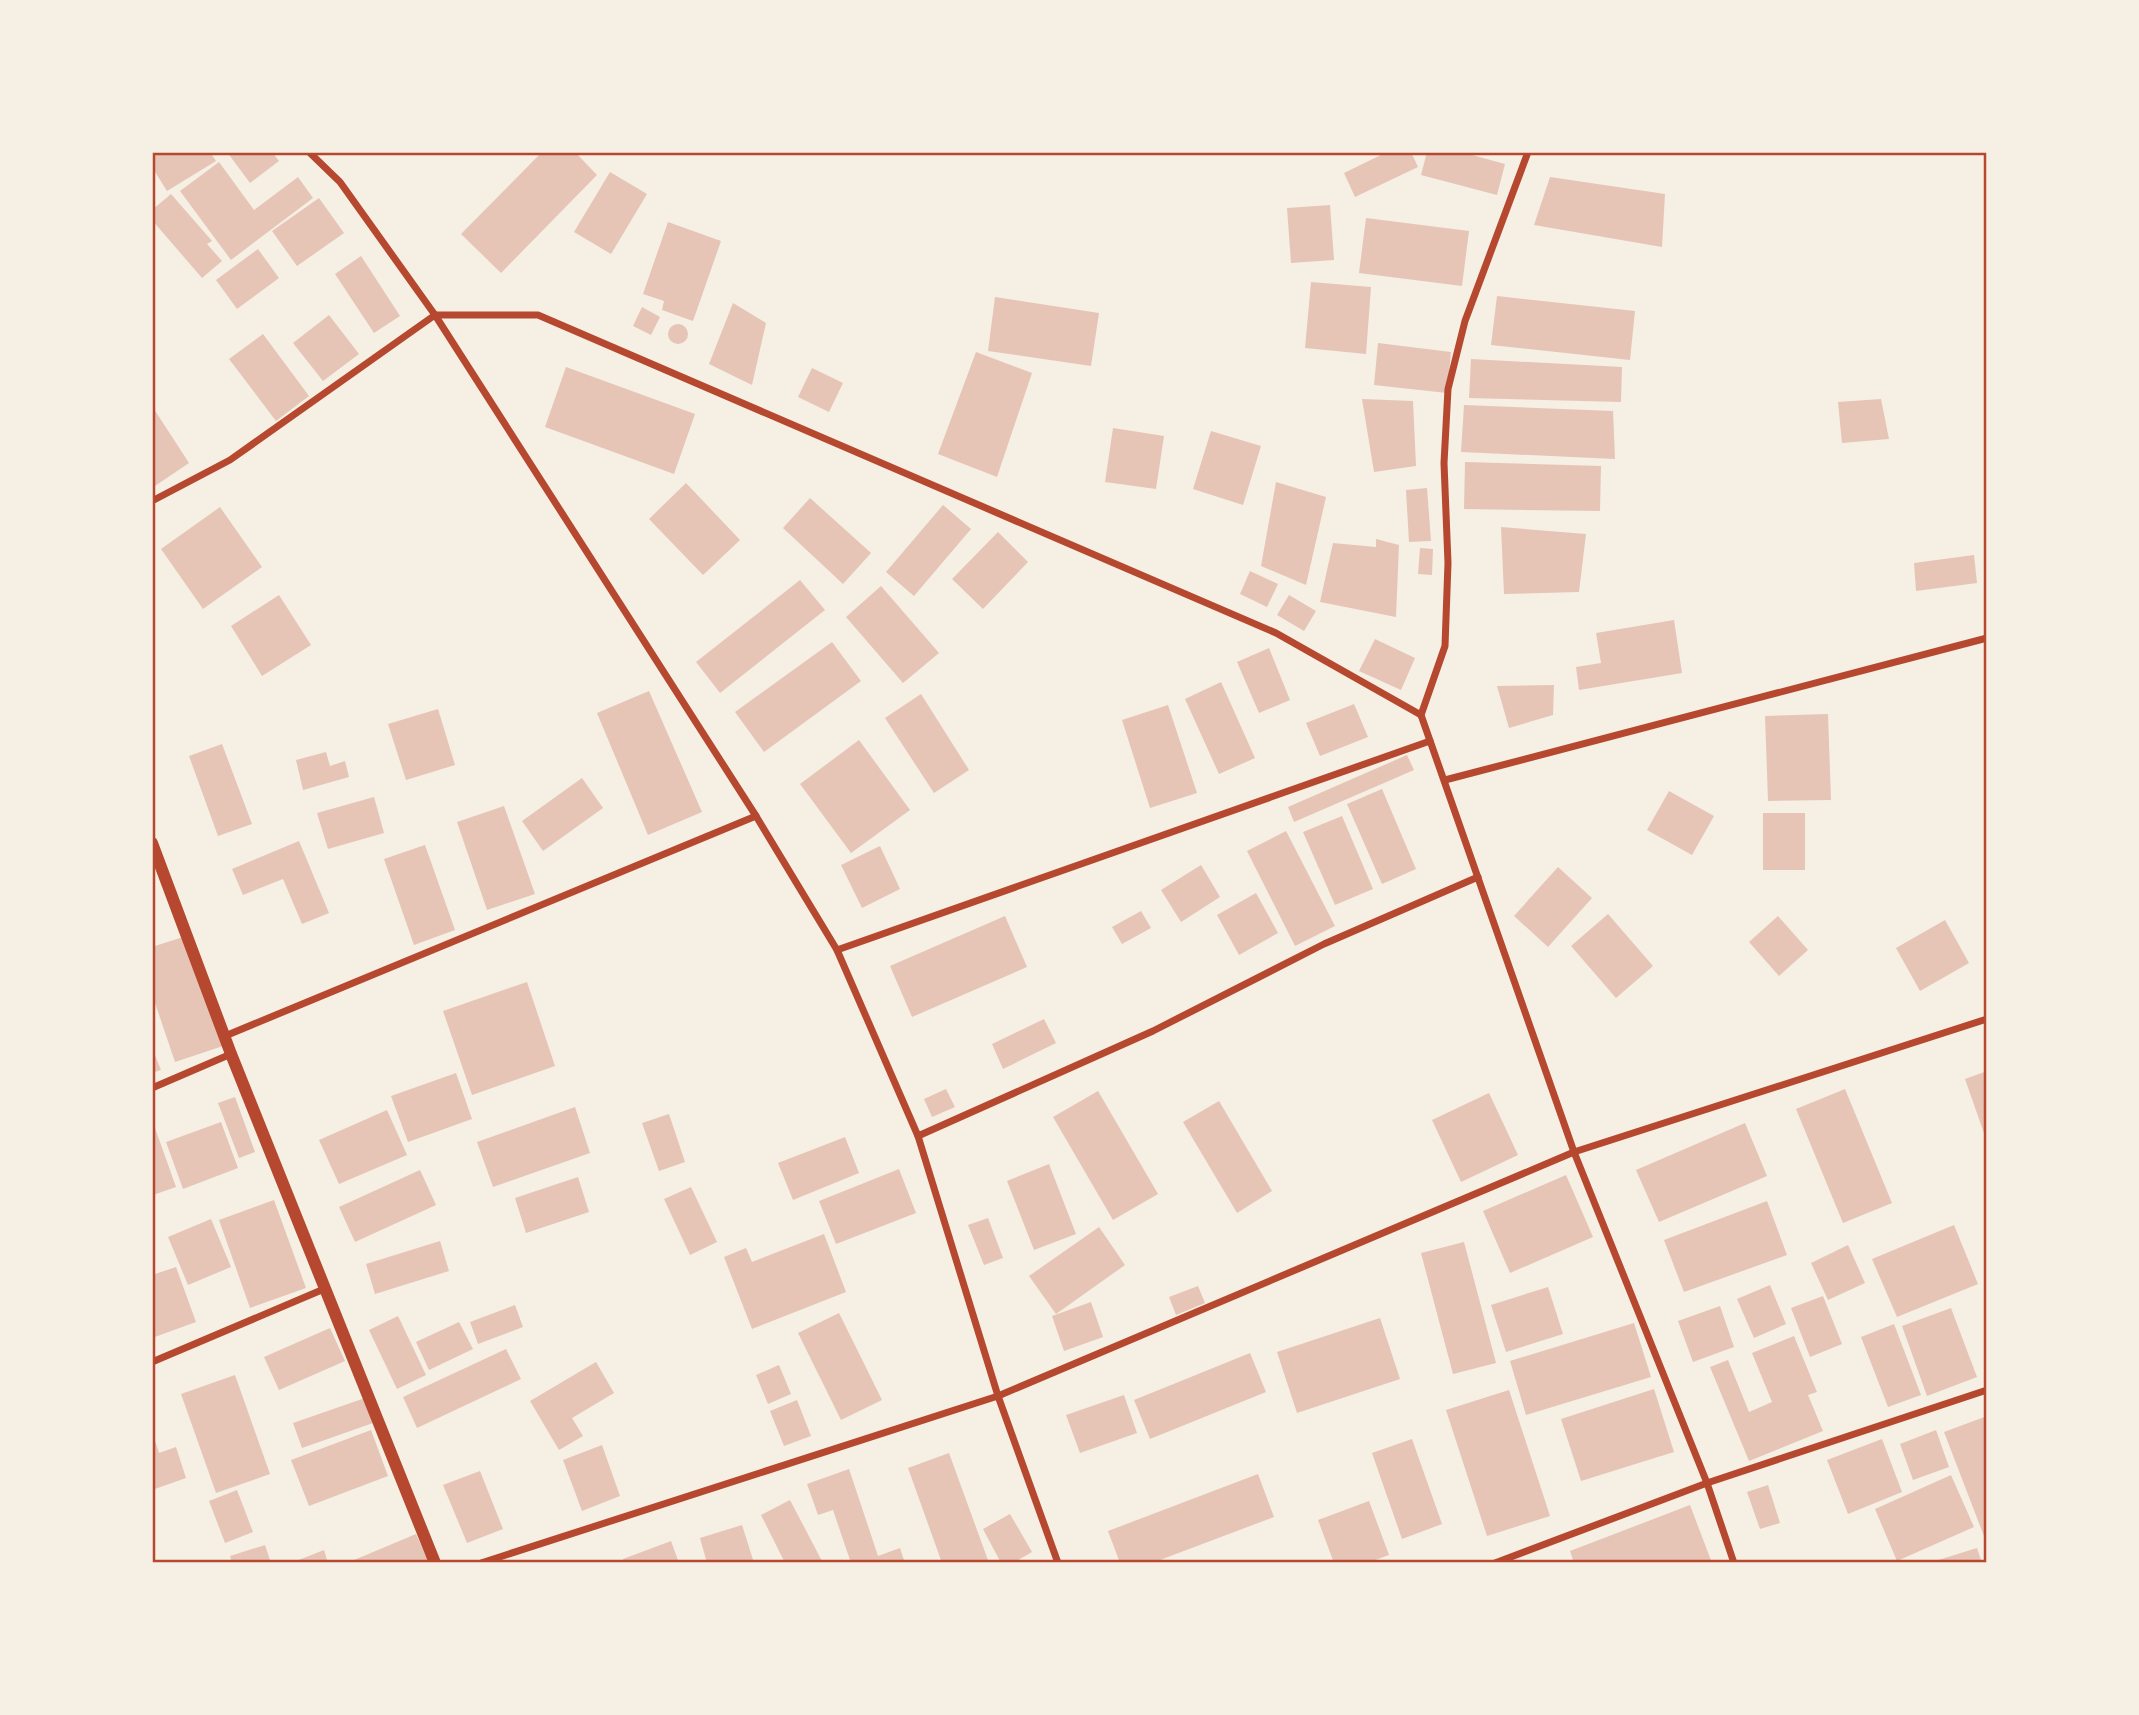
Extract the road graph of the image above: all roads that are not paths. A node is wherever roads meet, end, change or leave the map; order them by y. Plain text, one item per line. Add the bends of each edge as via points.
1 (309, 152) edge
2 (1528, 152) edge
3 (435, 315) junction
4 (152, 501) edge
5 (1987, 638) edge
6 (1421, 715) junction
7 (1430, 741) junction
8 (1445, 780) junction
9 (756, 816) junction
10 (152, 843) edge
11 (1478, 877) junction
12 (837, 950) junction
13 (1987, 1019) edge
14 (225, 1036) junction
15 (231, 1054) junction
16 (152, 1088) edge
17 (918, 1136) junction
18 (1574, 1152) junction
19 (324, 1289) junction
20 (152, 1362) edge
21 (1987, 1390) edge
22 (998, 1396) junction
23 (1707, 1483) junction
24 (435, 1563) edge
25 (481, 1563) edge
26 (1058, 1563) edge
27 (1495, 1563) edge
28 (1734, 1563) edge

1 - 3 street via 340,182
2 - 6 street via 1465,321 1448,389 1445,646
3 - 4 street via 230,460
3 - 6 street via 538,315 1276,633
3 - 9 street
5 - 8 street
6 - 7 street
7 - 8 street
7 - 12 street
8 - 11 street
9 - 12 street
9 - 14 street
10 - 14 street
11 - 17 street via 1324,944 1153,1031
11 - 18 street
12 - 17 street
13 - 18 street
14 - 15 street
15 - 16 street
15 - 19 street
17 - 22 street
18 - 22 street
18 - 23 street
19 - 20 street
19 - 24 street
21 - 23 street
22 - 25 street
22 - 26 street
23 - 27 street
23 - 28 street

